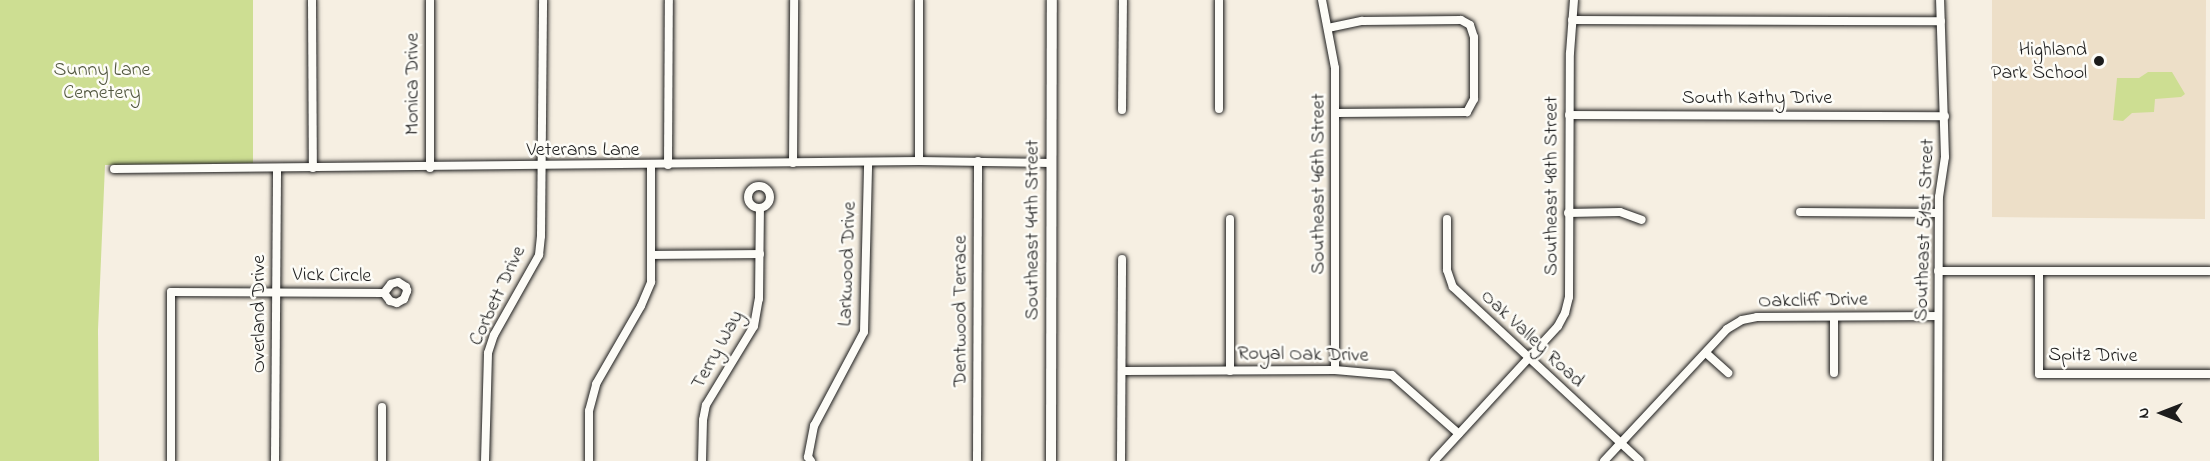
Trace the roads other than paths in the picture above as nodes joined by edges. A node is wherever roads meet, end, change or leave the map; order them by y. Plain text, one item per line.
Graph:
1 (312, 0) edge
2 (430, 0) edge
3 (543, 0) edge
4 (669, 0) edge
5 (794, 0) edge
6 (919, 0) edge
7 (1052, 0) edge
8 (1123, 0) edge
9 (1219, 0) edge
10 (1322, 0) edge
11 (1574, 0) edge
12 (1940, 0) edge
13 (1572, 20) junction
14 (1941, 21) junction
15 (1328, 28) junction
16 (1219, 109) dead end
17 (1122, 110) dead end
18 (1336, 113) junction
19 (1569, 115) junction
20 (1945, 116) junction
21 (920, 162) junction
22 (978, 162) junction
23 (792, 163) junction
24 (868, 163) junction
25 (1052, 163) junction
26 (668, 165) junction
27 (651, 166) junction
28 (541, 167) junction
29 (276, 168) junction
30 (313, 168) junction
31 (430, 168) junction
32 (114, 169) dead end
33 (760, 209) dead end
34 (1800, 212) dead end
35 (1568, 213) junction
36 (1938, 213) junction
37 (1230, 219) dead end
38 (1447, 219) dead end
39 (1642, 220) dead end
40 (760, 254) junction
41 (651, 255) junction
42 (1122, 259) dead end
43 (1938, 271) junction
44 (2039, 271) junction
45 (2210, 271) edge
46 (275, 292) junction
47 (384, 293) dead end
48 (1938, 316) junction
49 (1834, 317) junction
50 (1706, 352) junction
51 (1529, 358) junction
52 (1124, 370) junction
53 (1335, 370) junction
54 (1230, 371) junction
55 (1728, 374) dead end
56 (1834, 374) dead end
57 (2210, 374) edge
58 (382, 407) dead end
59 (1459, 434) junction
60 (1620, 443) junction
61 (171, 461) edge
62 (275, 461) edge
63 (382, 461) edge
64 (485, 461) edge
65 (589, 461) edge
66 (702, 461) edge
67 (811, 461) edge
68 (977, 461) edge
69 (1051, 461) edge
70 (1121, 461) edge
71 (1434, 461) edge
72 (1604, 461) edge
73 (1641, 461) edge
74 (1938, 461) edge

1 - 30 street
2 - 31 street, Monica Drive
3 - 28 street, Corbett Drive
4 - 26 street
5 - 23 street
6 - 21 street
7 - 25 main road, Southeast 44th Street
8 - 17 street
9 - 16 street
10 - 15 street, Southeast 46th Street
11 - 13 street, Southeast 48th Street
12 - 14 street, Southeast 51st Street
13 - 14 street
13 - 19 street, Southeast 48th Street
14 - 20 street, Southeast 51st Street
15 - 18 street, Southeast 46th Street
15 - 18 street
18 - 53 street, Southeast 46th Street
19 - 20 street, South Kathy Drive
19 - 35 street, Southeast 48th Street
20 - 36 street, Southeast 51st Street
21 - 22 street, Veterans Lane
21 - 24 street, Veterans Lane
22 - 25 street, Veterans Lane
22 - 68 street, Dentwood Terrace
23 - 24 street, Veterans Lane
23 - 26 street, Veterans Lane
24 - 67 street, Larkwood Drive
25 - 69 main road, Southeast 44th Street
26 - 27 street, Veterans Lane
27 - 28 street, Veterans Lane
27 - 41 street
28 - 31 street, Veterans Lane
28 - 64 street, Corbett Drive
29 - 30 street, Veterans Lane
29 - 32 street, Veterans Lane
29 - 46 street, Overland Drive
30 - 31 street, Veterans Lane
33 - 40 street, Terry Way
34 - 36 street
35 - 39 street
35 - 51 street, Southeast 48th Street
36 - 43 street, Southeast 51st Street
37 - 54 street
38 - 51 street, Oak Valley Road
40 - 41 street
40 - 66 street, Terry Way
41 - 65 street
42 - 52 street
43 - 44 street
43 - 48 street, Southeast 51st Street
44 - 45 street
44 - 57 street, Spitz Drive
46 - 47 street, Vick Circle
46 - 61 street, Vick Circle
46 - 62 street, Overland Drive
48 - 49 street, Oakcliff Drive
48 - 74 street, Southeast 51st Street
49 - 50 street, Oakcliff Drive
49 - 56 street
50 - 55 street
50 - 60 street, Oakcliff Drive
51 - 59 street, Southeast 48th Street
51 - 60 street, Oak Valley Road
52 - 54 street, Royal Oak Drive
52 - 70 street
53 - 54 street, Royal Oak Drive
53 - 59 street, Royal Oak Drive
58 - 63 street
59 - 71 street, Southeast 48th Street
60 - 72 street, Oakcliff Drive
60 - 73 street, Oak Valley Road

